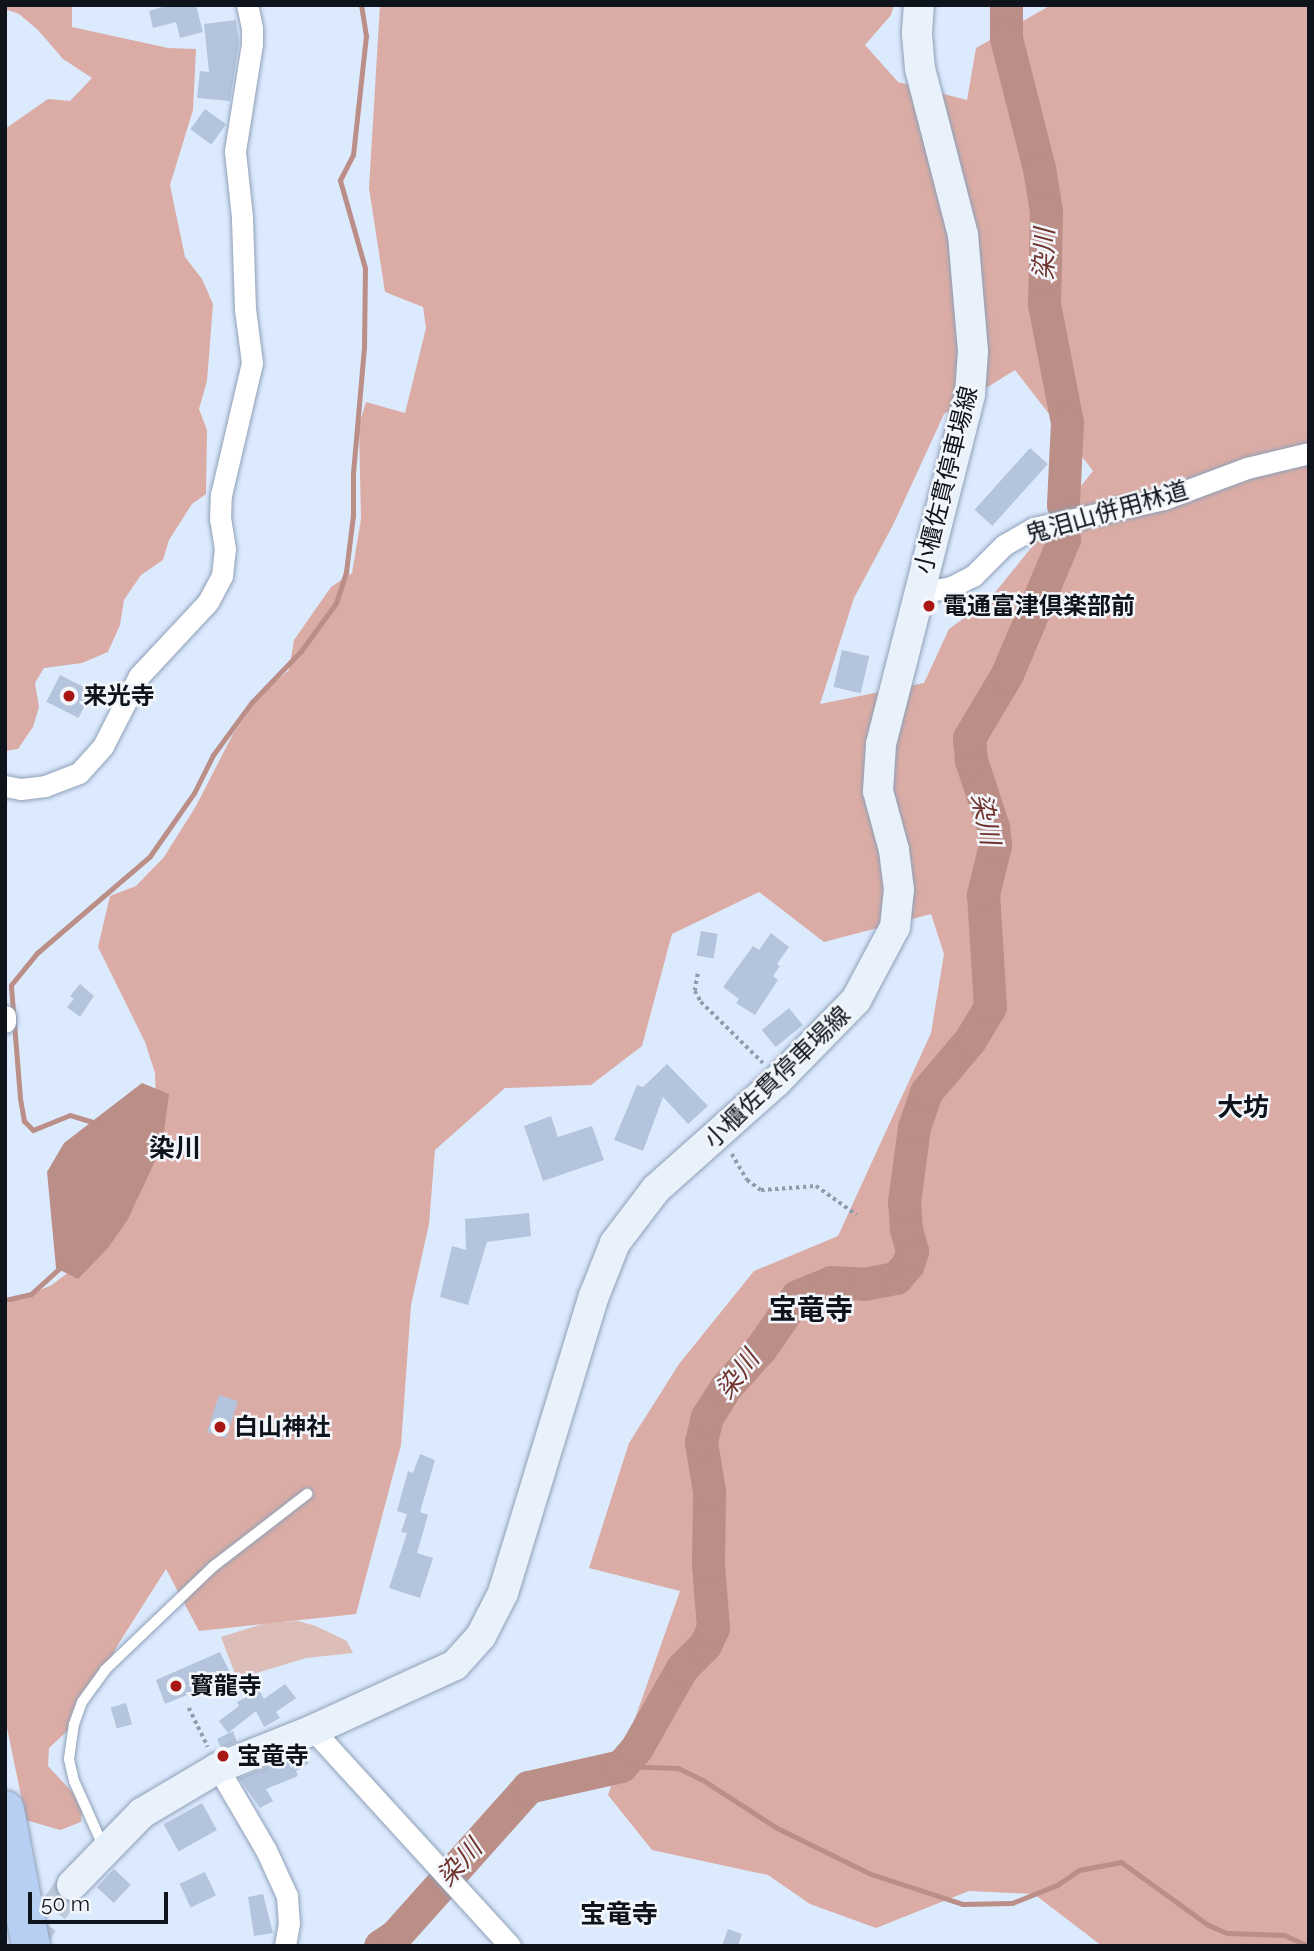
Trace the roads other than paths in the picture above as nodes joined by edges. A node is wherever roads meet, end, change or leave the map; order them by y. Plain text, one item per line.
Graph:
1 (247, 5) edge
2 (919, 5) edge
3 (1309, 453) edge
4 (918, 593) junction
5 (5, 786) edge
6 (5, 1016) edge
7 (5, 1022) edge
8 (307, 1494) dead end
9 (313, 1730) junction
10 (218, 1768) junction
11 (5, 1810) edge
12 (104, 1848) junction
13 (72, 1885) tunnel mouth
14 (31, 1946) edge
15 (285, 1946) edge
16 (510, 1946) edge

1 - 5 street
2 - 4 main road, 小櫃佐貫停車場線
3 - 4 street, 鬼泪山併用林道
4 - 9 main road, 小櫃佐貫停車場線
6 - 7 street
8 - 12 lane
9 - 10 main road, 小櫃佐貫停車場線
9 - 16 street
10 - 12 main road, 小櫃佐貫停車場線
10 - 15 street
11 - 14 highway
12 - 13 main road, 小櫃佐貫停車場線

